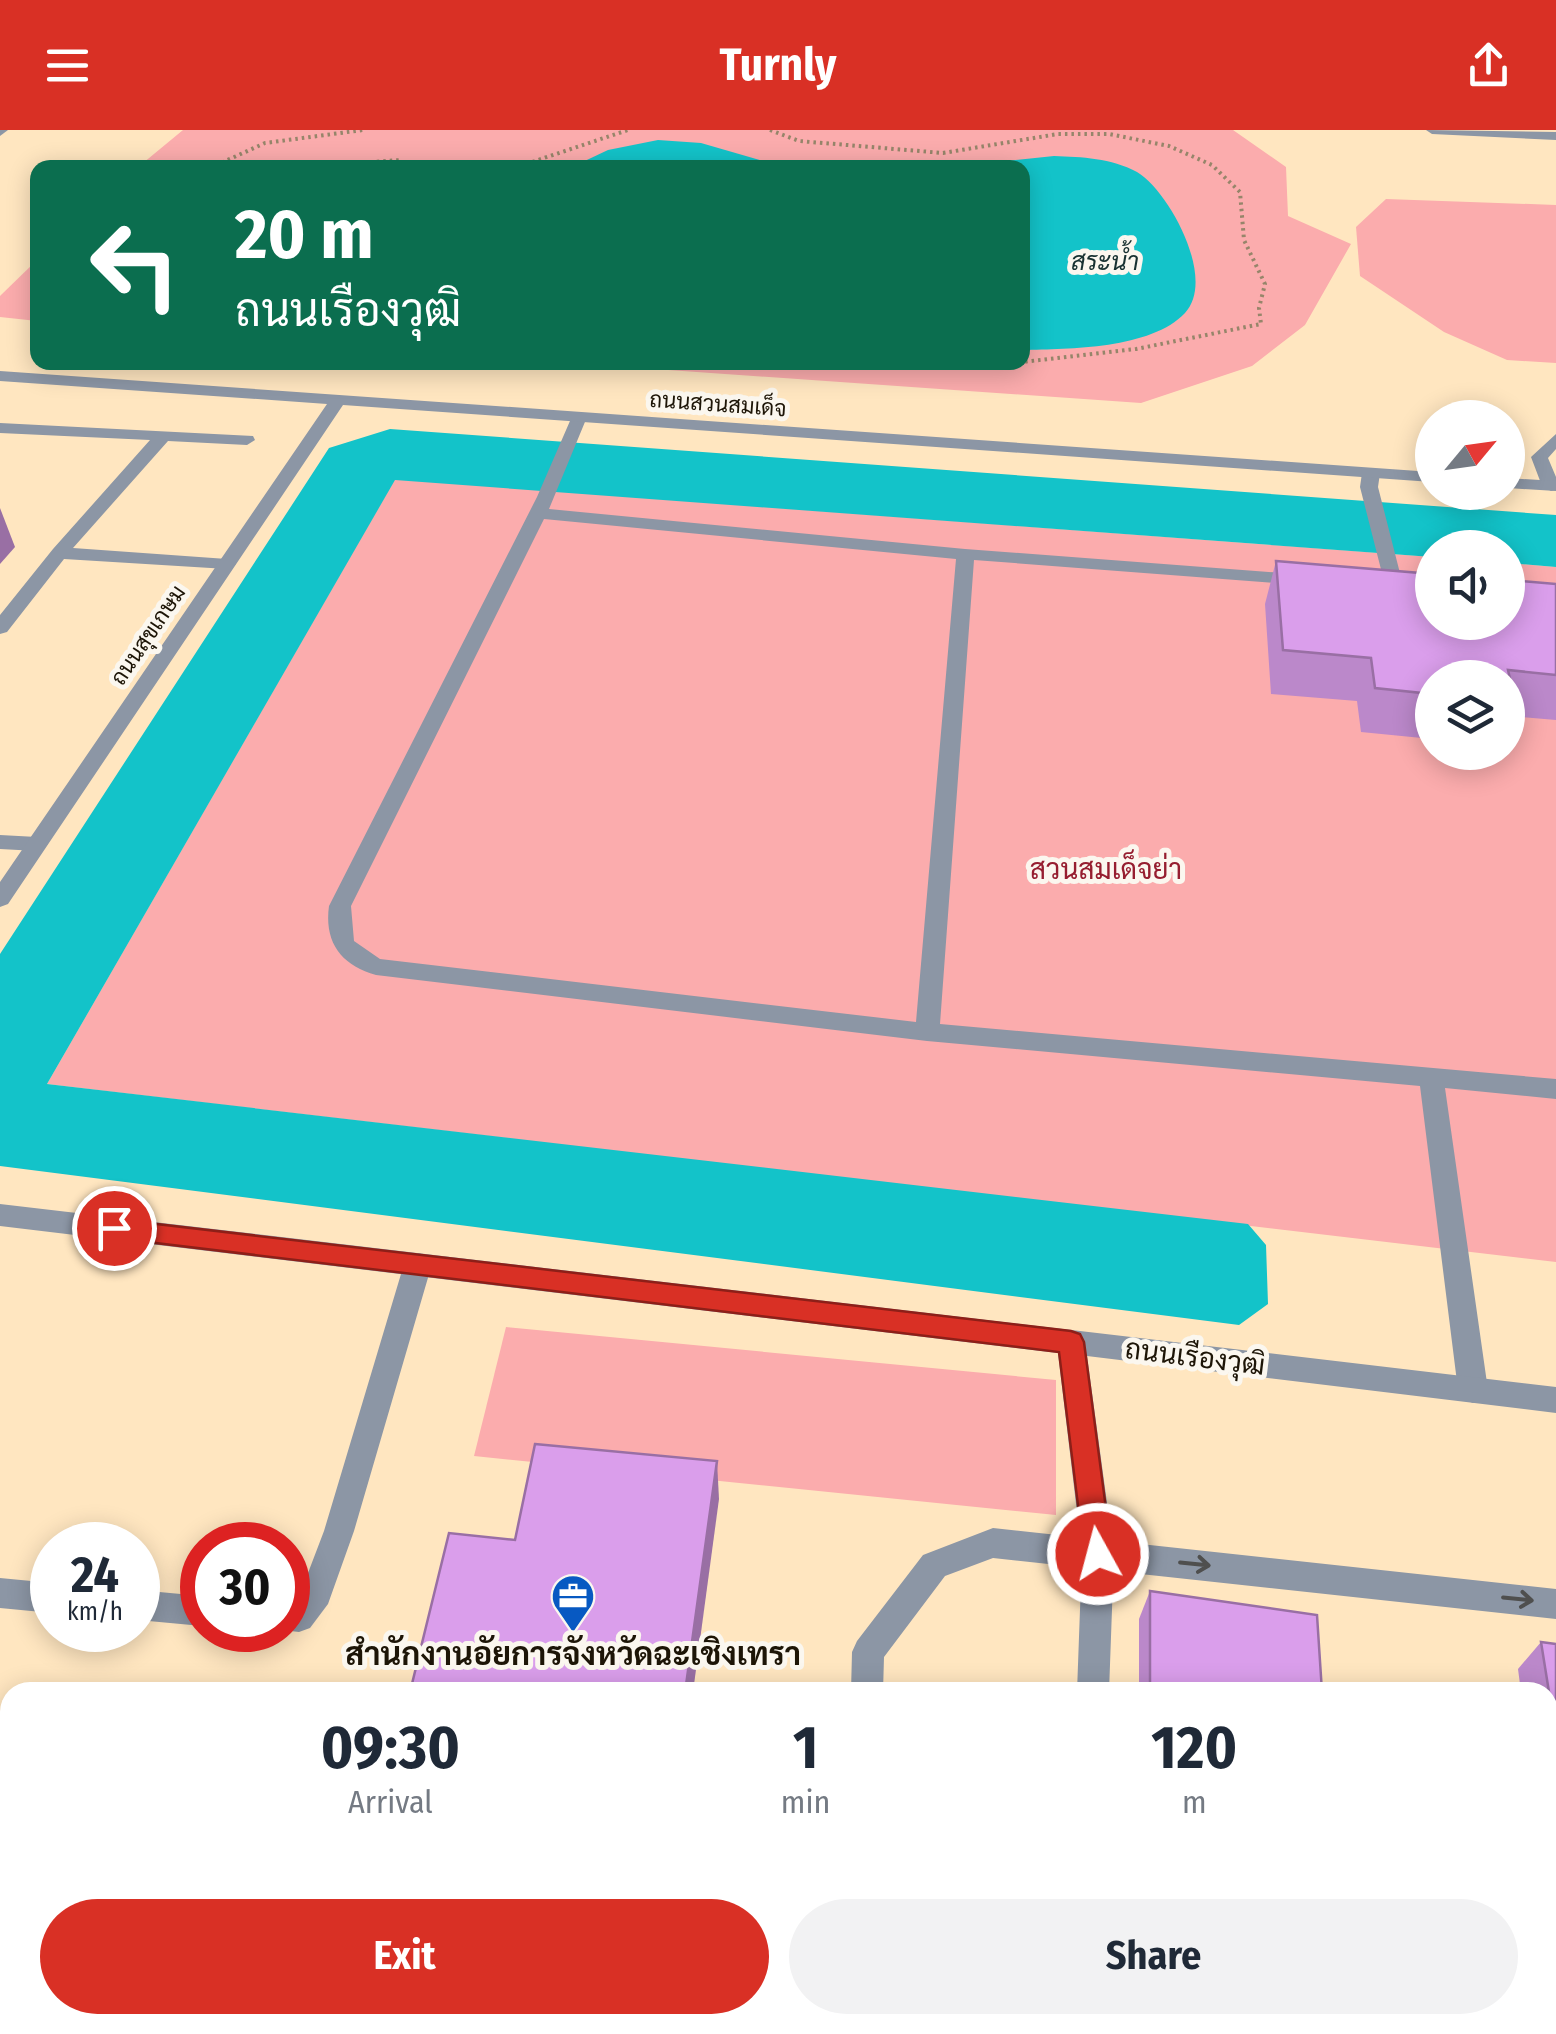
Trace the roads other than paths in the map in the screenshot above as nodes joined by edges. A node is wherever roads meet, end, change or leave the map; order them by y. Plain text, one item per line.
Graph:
1 (1432, 130) edge
2 (1556, 136) edge
3 (0, 376) edge
4 (338, 400) junction
5 (579, 417) junction
6 (0, 428) edge
7 (165, 434) junction
8 (246, 440) dead end
9 (1556, 440) edge
10 (1415, 478) edge
11 (1370, 480) junction
12 (1525, 483) edge
13 (1554, 486) edge
14 (540, 504) junction
15 (58, 553) junction
16 (964, 554) junction
17 (227, 564) junction
18 (1314, 580) edge
19 (1393, 586) edge
20 (0, 628) edge
21 (0, 842) edge
22 (37, 844) junction
23 (0, 899) edge
24 (927, 1032) junction
25 (1431, 1076) junction
26 (1556, 1089) edge
27 (0, 1215) edge
28 (418, 1264) junction
29 (1071, 1342) junction
30 (1473, 1390) junction
31 (1556, 1400) edge
32 (1098, 1554) junction
33 (0, 1593) edge
34 (30, 1596) edge
35 (1556, 1604) edge
36 (310, 1606) edge
37 (867, 1682) edge
38 (1093, 1682) edge

1 - 2 street
3 - 4 street, ถนนสวนสมเด็จ
4 - 5 street, ถนนสวนสมเด็จ
4 - 17 street, ถนนสุขเกษม
5 - 11 street, ถนนสวนสมเด็จ
5 - 14 street
6 - 7 street
7 - 8 street
7 - 15 street
9 - 13 street
10 - 11 street, ถนนสวนสมเด็จ
11 - 19 street
12 - 13 street
14 - 16 street
14 - 24 street
15 - 17 street
15 - 20 street
16 - 18 street
16 - 24 street
17 - 22 street, ถนนสุขเกษม
21 - 22 street
22 - 23 street, ถนนสุขเกษม
24 - 25 street
25 - 26 street
25 - 30 street
27 - 28 street, ถนนเรืองวุฒิ
28 - 29 street, ถนนเรืองวุฒิ
28 - 36 street
29 - 30 street, ถนนเรืองวุฒิ
29 - 32 street
30 - 31 street, ถนนเรืองวุฒิ
32 -> 35 street
32 - 37 street
32 - 38 street
33 - 34 street

